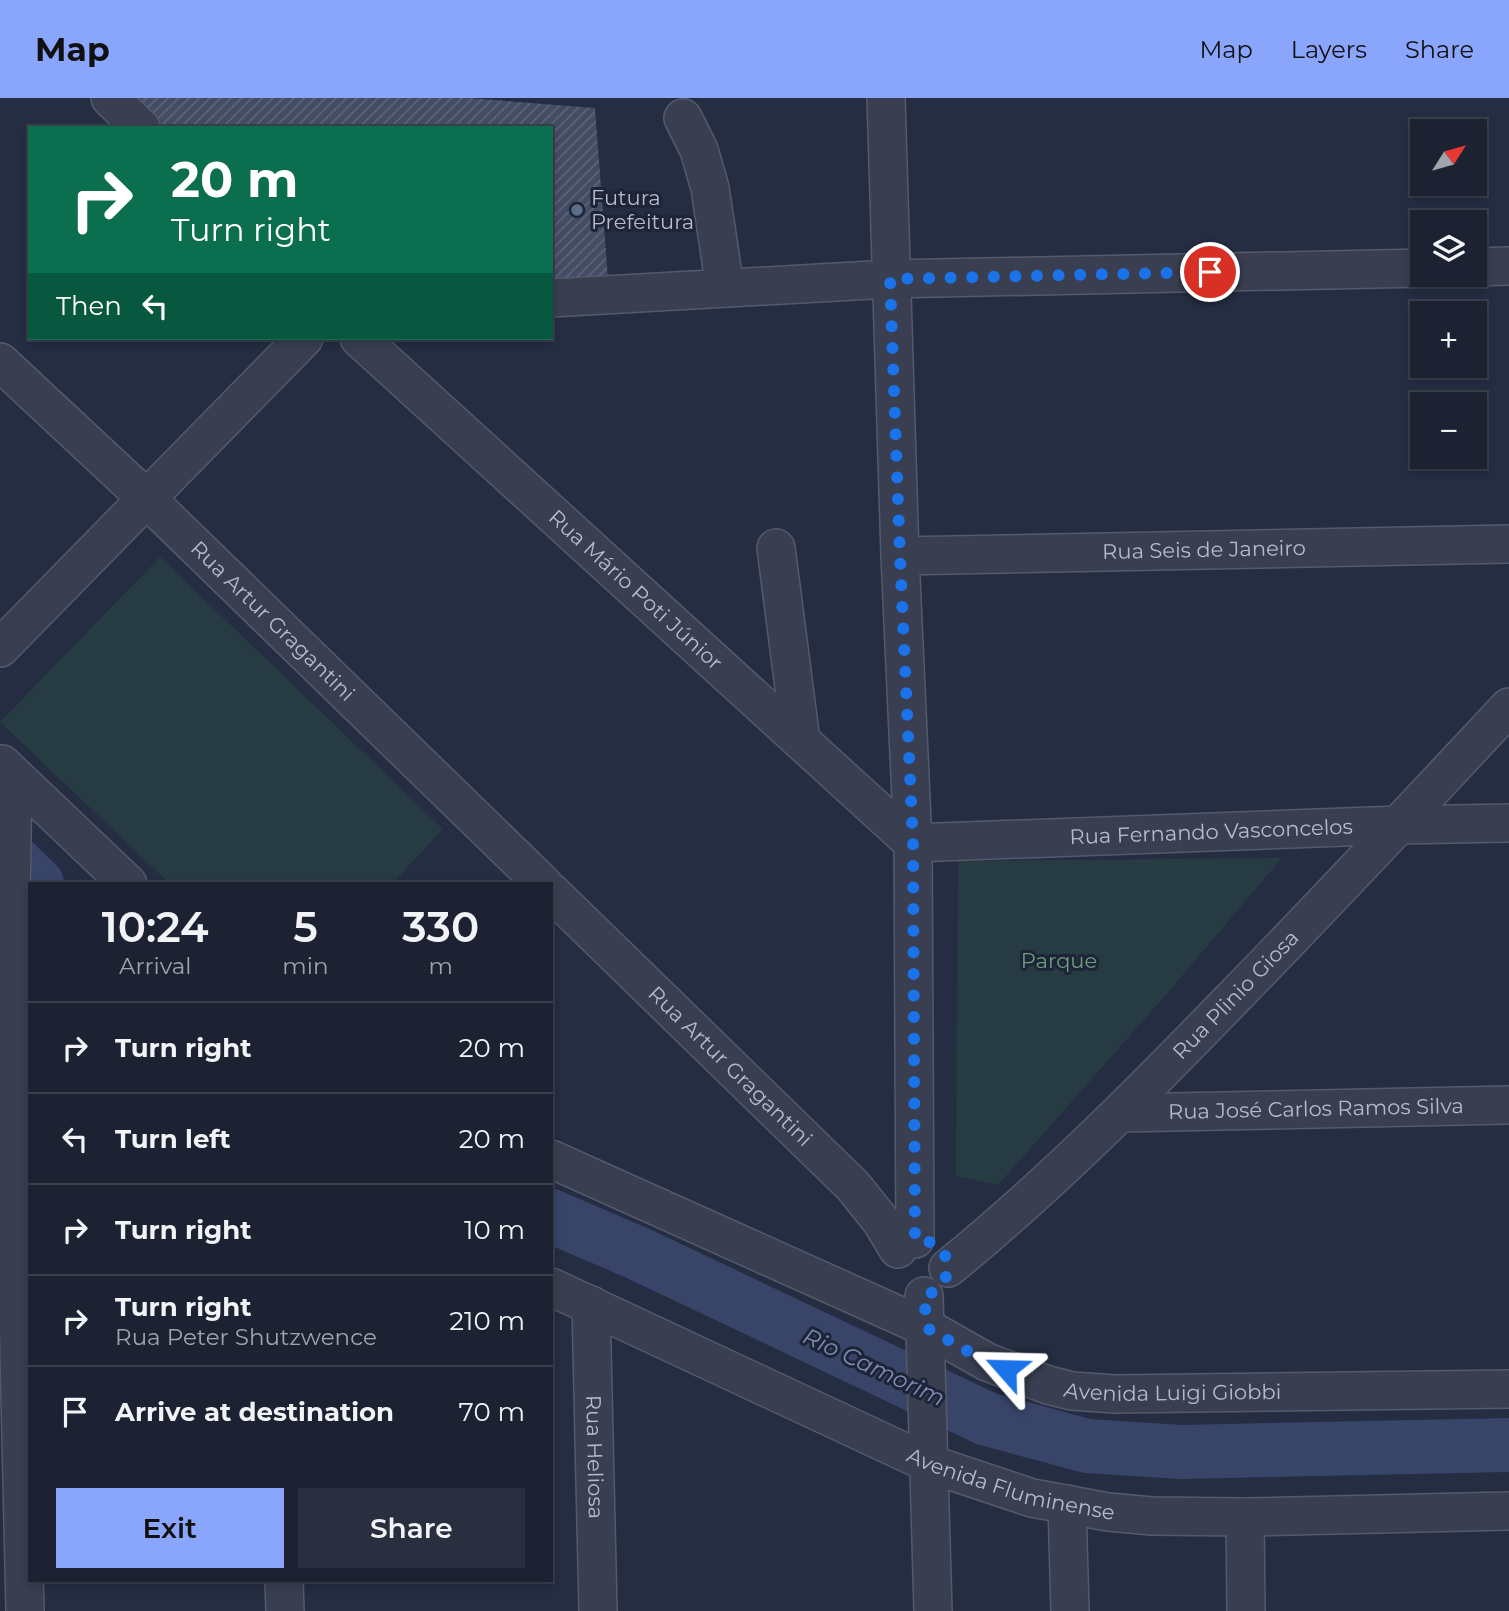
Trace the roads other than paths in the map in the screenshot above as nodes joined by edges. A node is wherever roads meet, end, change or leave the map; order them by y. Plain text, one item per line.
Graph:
1 (110, 98) edge
2 (886, 98) edge
3 (683, 118) dead end
4 (139, 126) edge
5 (1509, 266) edge
6 (1487, 267) edge
7 (1410, 268) edge
8 (890, 279) junction
9 (725, 288) junction
10 (553, 298) edge
11 (302, 340) edge
12 (361, 340) edge
13 (0, 362) edge
14 (148, 499) junction
15 (1509, 544) edge
16 (776, 548) dead end
17 (900, 556) junction
18 (0, 648) edge
19 (1509, 707) edge
20 (801, 741) junction
21 (9, 780) edge
22 (1509, 823) edge
23 (1399, 825) junction
24 (913, 843) junction
25 (126, 882) edge
26 (541, 882) edge
27 (553, 894) edge
28 (13, 951) edge
29 (1509, 1105) edge
30 (1122, 1113) junction
31 (553, 1160) edge
32 (907, 1244) junction
33 (948, 1268) junction
34 (553, 1288) edge
35 (591, 1305) junction
36 (926, 1328) junction
37 (1509, 1389) edge
38 (930, 1451) junction
39 (1067, 1504) junction
40 (1509, 1511) edge
41 (1245, 1517) junction
42 (284, 1582) edge
43 (25, 1611) edge
44 (285, 1611) edge
45 (598, 1611) edge
46 (933, 1611) edge
47 (1070, 1611) edge
48 (1246, 1611) edge

1 - 4 street
2 - 8 street
3 - 9 street
5 - 6 street
7 - 8 street
8 - 9 street
8 - 17 street
9 - 10 street
11 - 14 street
12 - 20 street, Rua Mário Poti Júnior
13 - 14 street, Rua Artur Gragantini
14 - 18 street
14 - 26 street, Rua Artur Gragantini
15 - 17 street, Rua Seis de Janeiro
16 - 20 street
17 - 24 street
19 - 23 street, Rua Plinio Giosa
20 - 24 street, Rua Mário Poti Júnior
21 - 25 street
21 - 28 street
22 - 23 street, Rua Fernando Vasconcelos
23 - 24 street, Rua Fernando Vasconcelos
23 - 30 street, Rua Plinio Giosa
24 - 32 street
27 - 32 street, Rua Artur Gragantini
28 - 43 street
29 - 30 street, Rua José Carlos Ramos Silva
30 - 33 street, Rua Plinio Giosa
31 - 36 street, Avenida Luigi Giobbi
32 - 33 street
32 - 36 street
33 - 36 street, Rua Plinio Giosa
34 - 35 street, Avenida Fluminense
35 - 38 street, Avenida Fluminense
35 - 45 street, Rua Heliosa
36 - 37 street, Avenida Luigi Giobbi
36 - 38 street
38 - 39 street, Avenida Fluminense
38 - 46 street
39 - 41 street, Avenida Fluminense
39 - 47 street
40 - 41 street, Avenida Fluminense
41 - 48 street
42 - 44 street

